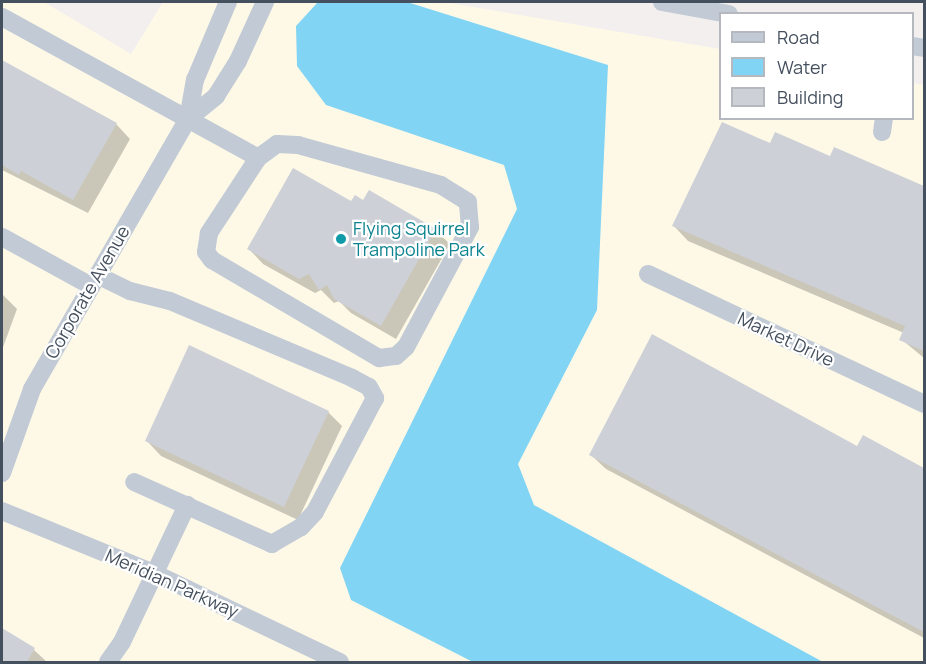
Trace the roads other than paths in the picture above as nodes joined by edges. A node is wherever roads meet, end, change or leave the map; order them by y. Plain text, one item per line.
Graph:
1 (228, 2) edge
2 (265, 2) edge
3 (662, 2) edge
4 (719, 12) edge
5 (2, 17) edge
6 (188, 119) junction
7 (258, 158) junction
8 (2, 237) edge
9 (648, 274) dead end
10 (94, 280) junction
11 (924, 404) edge
12 (2, 473) edge
13 (134, 482) dead end
14 (187, 506) junction
15 (2, 511) edge
16 (156, 574) junction
17 (108, 663) edge
18 (339, 663) edge

1 - 6 street, Corporate Avenue
2 - 6 street, Corporate Avenue
3 - 4 street
5 - 6 street
6 - 7 street
6 - 10 street, Corporate Avenue
7 - 7 street
8 - 10 street
9 - 11 street, Market Drive
10 - 12 street, Corporate Avenue
10 - 14 street
13 - 14 street
14 - 16 street
15 - 16 street, Meridian Parkway
16 - 17 street
16 - 18 street, Meridian Parkway

